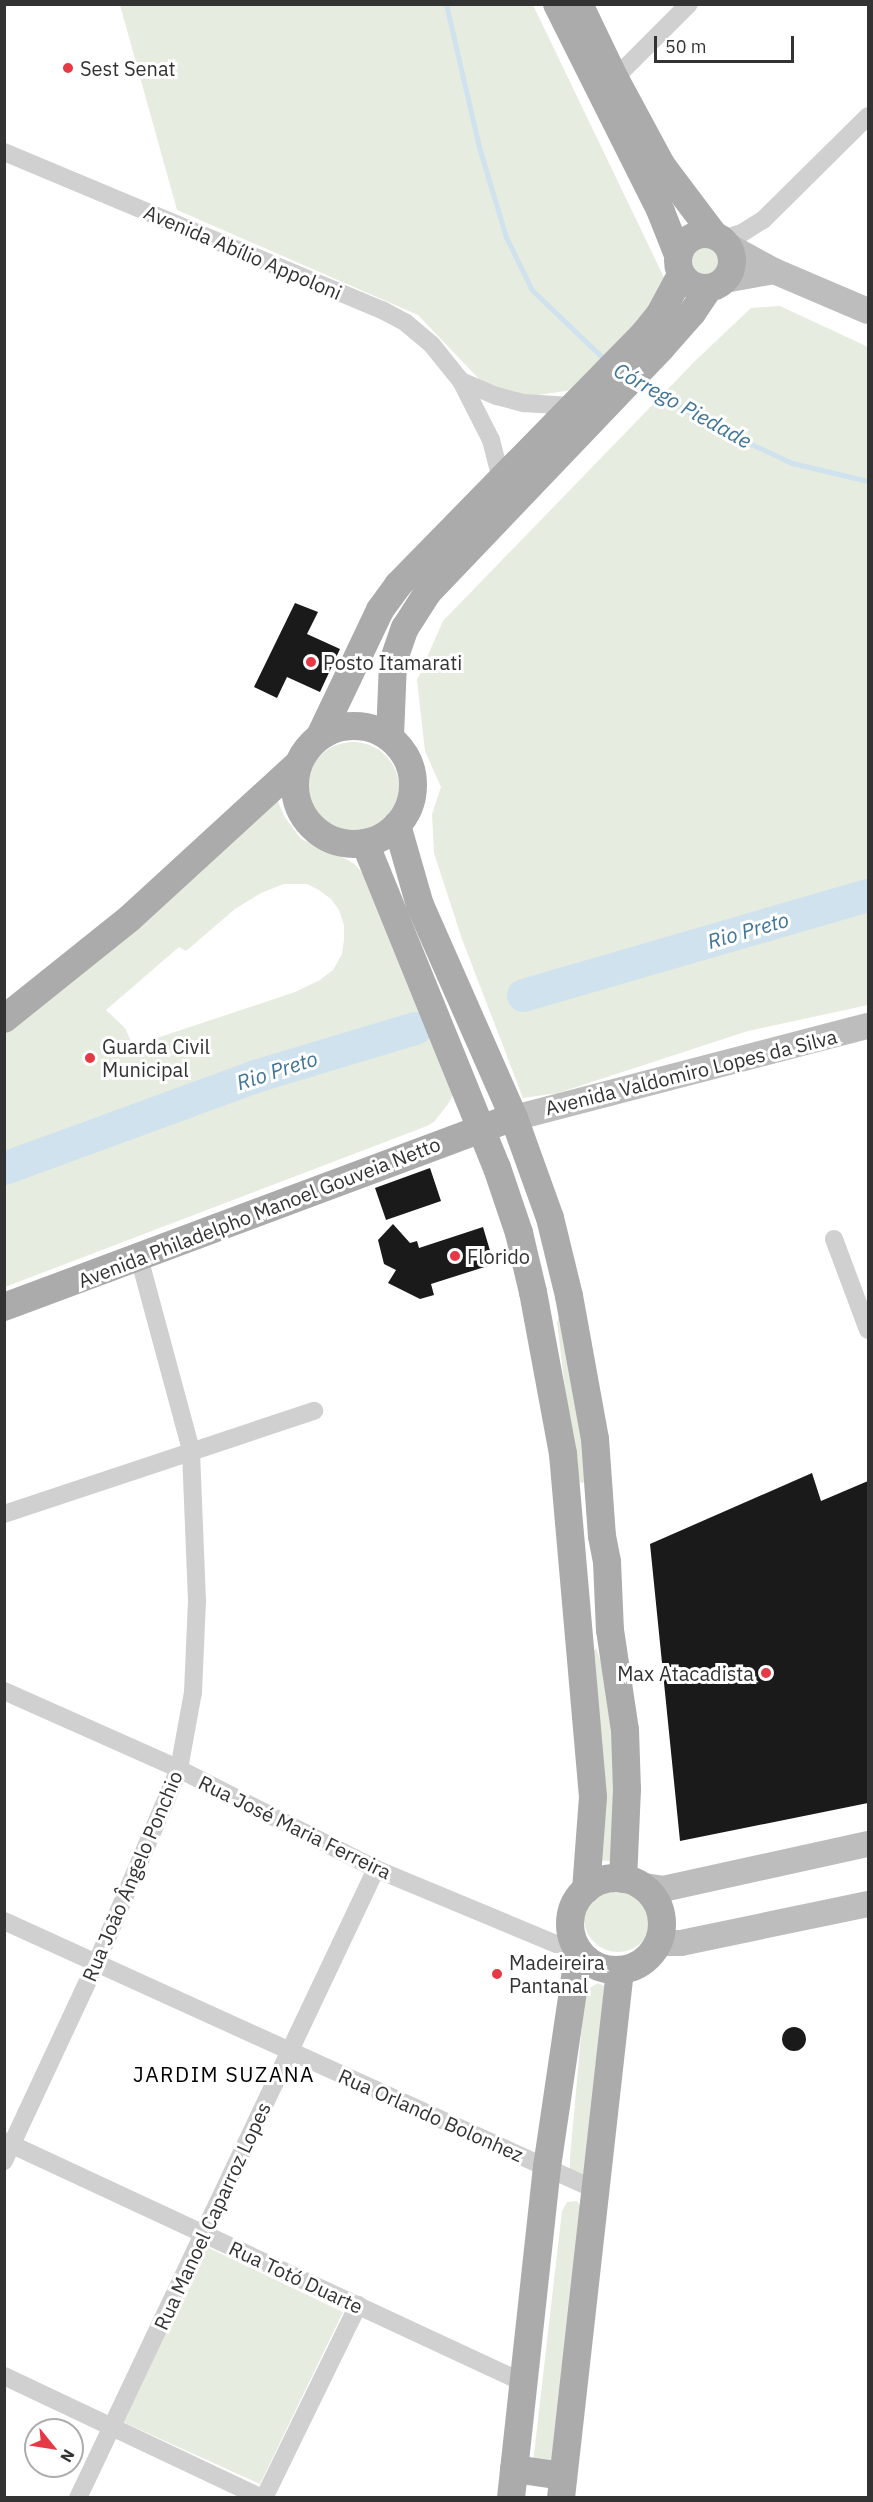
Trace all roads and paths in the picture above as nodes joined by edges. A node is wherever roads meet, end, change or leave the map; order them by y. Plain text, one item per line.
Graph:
1 (557, 4) edge
2 (579, 4) edge
3 (689, 4) edge
4 (607, 86) junction
5 (868, 116) edge
6 (4, 152) edge
7 (721, 240) junction
8 (680, 265) junction
9 (774, 271) junction
10 (717, 284) junction
11 (868, 311) edge
12 (652, 341) junction
13 (461, 381) junction
14 (589, 399) junction
15 (501, 479) junction
16 (320, 736) junction
17 (390, 737) junction
18 (298, 764) junction
19 (397, 825) junction
20 (365, 843) junction
21 (4, 1018) edge
22 (868, 1026) edge
23 (514, 1118) junction
24 (482, 1128) junction
25 (834, 1239) dead end
26 (139, 1257) junction
27 (569, 1296) junction
28 (535, 1306) junction
29 (4, 1307) edge
30 (868, 1330) edge
31 (314, 1411) dead end
32 (191, 1450) junction
33 (564, 1478) junction
34 (4, 1514) edge
35 (602, 1536) junction
36 (574, 1587) junction
37 (610, 1630) junction
38 (4, 1691) edge
39 (179, 1769) junction
40 (868, 1844) edge
41 (376, 1869) junction
42 (631, 1882) junction
43 (586, 1890) junction
44 (868, 1904) edge
45 (4, 1921) edge
46 (658, 1943) junction
47 (571, 1944) junction
48 (96, 1964) junction
49 (620, 1970) junction
50 (290, 2051) junction
51 (7, 2149) edge
52 (547, 2167) junction
53 (596, 2190) junction
54 (203, 2234) junction
55 (358, 2305) junction
56 (4, 2376) edge
57 (522, 2382) junction
58 (112, 2427) junction
59 (514, 2469) junction
60 (562, 2487) edge
61 (78, 2498) edge
62 (263, 2498) edge
63 (501, 2498) edge
64 (511, 2498) edge

1 - 4 main road
2 - 4 main road
3 - 4 street
4 - 7 main road
4 - 8 main road
5 - 7 street
6 - 13 street, Avenida Abílio Appoloni
7 - 8 main road
7 - 9 main road
7 - 10 main road
8 - 10 main road
8 - 12 main road
9 - 10 main road
9 - 11 main road
10 - 12 main road
12 - 14 main road
13 - 14 street, Avenida Abílio Appoloni
13 - 15 street, Avenida Abílio Appoloni
14 - 15 main road
14 - 17 main road
15 - 16 main road
16 - 17 main road
16 - 18 main road
17 - 19 main road
18 - 20 main road
18 - 21 main road
19 - 20 main road
19 - 23 main road
20 - 24 main road
22 - 23 main road, Avenida Valdomiro Lopes da Silva
23 - 24 main road, Avenida Philadelpho Manoel Gouveia Netto
23 - 27 main road
24 - 26 main road, Avenida Philadelpho Manoel Gouveia Netto
24 - 28 main road
25 - 30 street
26 - 29 main road, Avenida Philadelpho Manoel Gouveia Netto
26 - 32 street, Rua João Ângelo Ponchio
27 - 28 main road
27 - 35 main road
28 - 33 main road
31 - 32 street
32 - 34 street
32 - 39 street, Rua João Ângelo Ponchio
33 - 35 main road
33 - 36 main road
35 - 37 main road
36 - 37 main road
36 - 43 main road
37 - 42 main road
38 - 39 street, Rua José Maria Ferreira
39 - 41 street, Rua José Maria Ferreira
39 - 48 street, Rua João Ângelo Ponchio
40 - 42 main road
41 - 47 street, Rua José Maria Ferreira
41 - 50 street, Rua Manoel Caparroz Lopes
42 - 43 main road
42 - 46 main road
43 - 47 main road
44 - 46 main road
45 - 48 street, Rua Orlando Bolonhez
46 - 49 main road
47 - 49 main road
47 - 52 main road
48 - 50 street, Rua Orlando Bolonhez
48 - 51 street, Rua João Ângelo Ponchio
49 - 53 main road
50 - 52 street, Rua Orlando Bolonhez
50 - 54 street, Rua Manoel Caparroz Lopes
51 - 54 street, Rua Totó Duarte
52 - 53 street, Rua Orlando Bolonhez
52 - 57 main road
53 - 60 main road
54 - 55 street, Rua Totó Duarte
54 - 58 street, Rua Manoel Caparroz Lopes
55 - 57 street, Rua Totó Duarte
55 - 62 street
56 - 58 street
57 - 59 main road
58 - 61 street, Rua Manoel Caparroz Lopes
58 - 62 street
59 - 60 main road
59 - 63 street
59 - 64 main road

